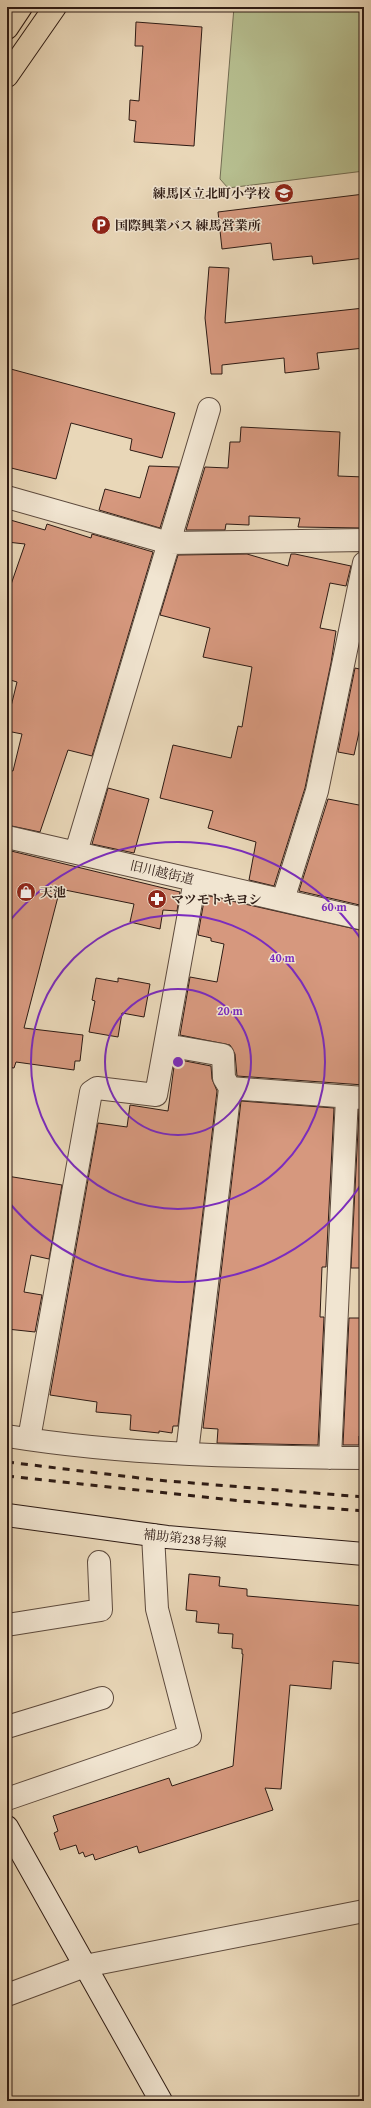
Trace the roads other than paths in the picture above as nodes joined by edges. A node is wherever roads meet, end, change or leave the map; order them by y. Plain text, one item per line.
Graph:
1 (21, 7) edge
2 (55, 7) edge
3 (7, 28) edge
4 (7, 76) edge
5 (209, 409) dead end
6 (7, 497) edge
7 (364, 540) edge
8 (169, 543) junction
9 (364, 563) edge
10 (7, 837) edge
11 (76, 852) junction
12 (195, 880) junction
13 (283, 900) junction
14 (364, 919) edge
15 (166, 1045) junction
16 (230, 1088) junction
17 (355, 1098) edge
18 (7, 1436) edge
19 (29, 1439) junction
20 (187, 1453) junction
21 (330, 1458) junction
22 (364, 1458) edge
23 (7, 1515) edge
24 (153, 1535) junction
25 (364, 1554) edge
26 (98, 1562) dead end
27 (7, 1625) edge
28 (102, 1698) dead end
29 (7, 1727) edge
30 (7, 1799) edge
31 (7, 1827) edge
32 (364, 1911) edge
33 (85, 1966) junction
34 (7, 1995) edge
35 (161, 2101) edge

1 - 3 main road
2 - 4 main road
5 - 8 street
6 - 8 street
7 - 8 street
8 - 11 street
9 - 13 street
10 - 11 street, 旧川越街道
11 - 12 street, 旧川越街道
12 - 13 street, 旧川越街道
12 - 15 street
13 - 14 street, 旧川越街道
15 - 16 street
15 - 19 street
16 - 17 street
16 - 20 street
17 - 21 street
18 - 19 street
19 - 20 street
20 - 21 street
21 - 22 street
23 - 24 street, 補助第238号線
24 - 25 street, 補助第238号線
24 - 30 street
26 - 27 street
28 - 29 street
31 - 33 street
32 - 33 street
33 - 34 street
33 - 35 street

